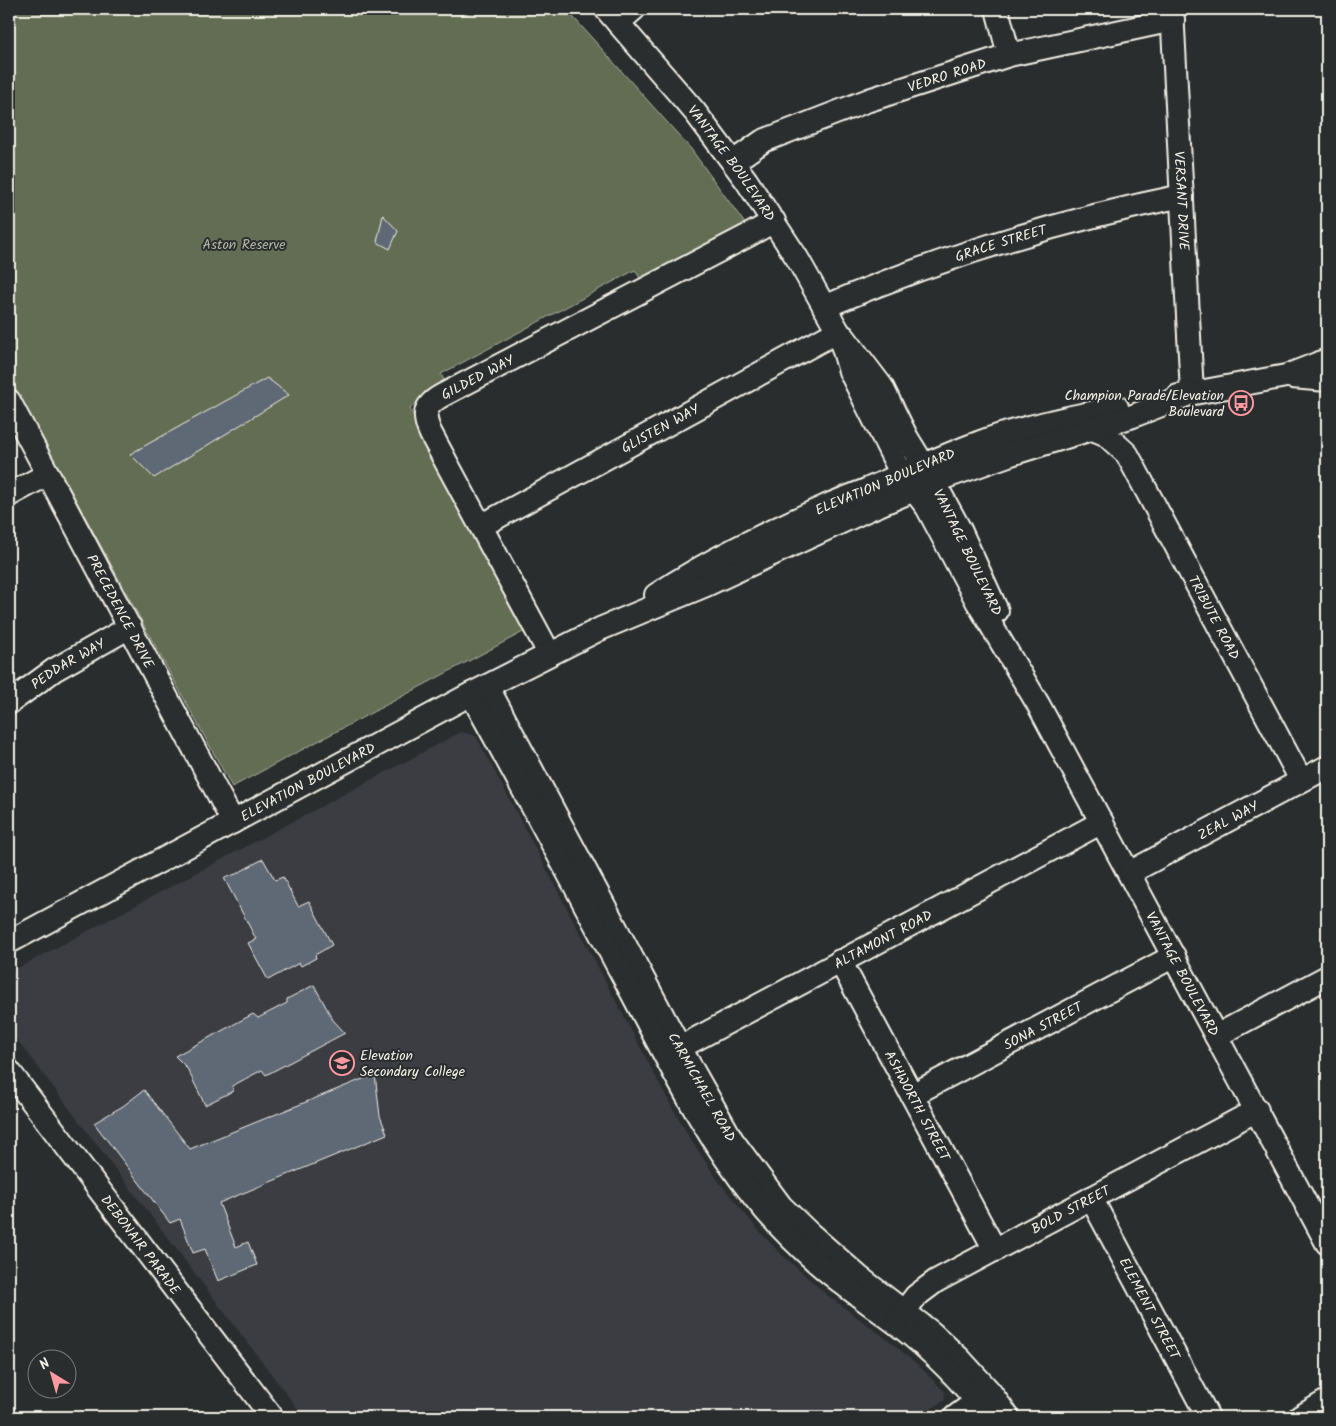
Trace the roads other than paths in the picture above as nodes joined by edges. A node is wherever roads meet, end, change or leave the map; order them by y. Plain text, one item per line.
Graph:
1 (997, 9) edge
2 (620, 13) edge
3 (1172, 15) edge
4 (1009, 55) junction
5 (733, 162) junction
6 (1182, 196) junction
7 (774, 221) junction
8 (824, 307) junction
9 (838, 331) junction
10 (1327, 360) edge
11 (1286, 376) junction
12 (1327, 380) edge
13 (1192, 393) junction
14 (9, 400) edge
15 (1133, 416) junction
16 (1093, 429) junction
17 (1127, 454) junction
18 (929, 473) junction
19 (48, 474) junction
20 (908, 483) junction
21 (9, 495) edge
22 (481, 526) junction
23 (130, 627) junction
24 (549, 653) junction
25 (479, 690) junction
26 (9, 703) edge
27 (1038, 704) junction
28 (1327, 767) edge
29 (1301, 780) junction
30 (233, 822) junction
31 (1102, 822) junction
32 (1129, 873) junction
33 (11, 940) edge
34 (1174, 956) junction
35 (840, 961) junction
36 (1327, 976) edge
37 (1216, 1036) junction
38 (672, 1052) junction
39 (9, 1071) edge
40 (912, 1095) junction
41 (1257, 1110) junction
42 (1092, 1198) junction
43 (1327, 1243) edge
44 (995, 1250) junction
45 (900, 1317) junction
46 (1327, 1401) edge
47 (985, 1404) edge
48 (265, 1415) edge
49 (955, 1417) edge
50 (1008, 1417) edge
51 (1208, 1417) edge
52 (1300, 1417) edge

1 - 4 street
2 - 5 street, VANTAGE BOULEVARD
3 - 4 street, VEDRO ROAD
3 - 6 street, VERSANT DRIVE
4 - 5 street, VEDRO ROAD
5 - 7 street, VANTAGE BOULEVARD
6 - 8 street, GRACE STREET
6 - 13 street, VERSANT DRIVE
7 - 8 street, VANTAGE BOULEVARD
7 - 22 street, GILDED WAY
8 - 9 street, VANTAGE BOULEVARD
9 - 18 street, VANTAGE BOULEVARD
9 - 20 street, VANTAGE BOULEVARD
9 - 22 street, GLISTEN WAY
10 - 11 street, ELEVATION BOULEVARD
11 - 12 street, ELEVATION BOULEVARD
11 - 13 street, ELEVATION BOULEVARD
13 - 15 street, ELEVATION BOULEVARD
13 - 18 street, ELEVATION BOULEVARD
14 - 19 street, PRECEDENCE DRIVE
15 - 16 street, ELEVATION BOULEVARD
15 - 17 street
16 - 17 street
16 - 18 street, ELEVATION BOULEVARD
17 - 29 street, TRIBUTE ROAD
18 - 20 street, ELEVATION BOULEVARD
18 - 27 street, VANTAGE BOULEVARD
19 - 21 street
19 - 23 street, PRECEDENCE DRIVE
20 - 24 street, ELEVATION BOULEVARD
20 - 27 street, VANTAGE BOULEVARD
22 - 24 street, GILDED WAY
23 - 26 street, PEDDAR WAY
23 - 30 street, PRECEDENCE DRIVE
24 - 25 street, ELEVATION BOULEVARD
25 - 30 street, ELEVATION BOULEVARD
25 - 38 street, CARMICHAEL ROAD
27 - 31 street, VANTAGE BOULEVARD
28 - 29 street, ZEAL WAY
29 - 32 street, ZEAL WAY
30 - 33 street, ELEVATION BOULEVARD
31 - 32 street, VANTAGE BOULEVARD
31 - 35 street, ALTAMONT ROAD
32 - 34 street, VANTAGE BOULEVARD
34 - 37 street, VANTAGE BOULEVARD
34 - 40 street, SONA STREET
35 - 38 street, ALTAMONT ROAD
35 - 40 street, ASHWORTH STREET
36 - 37 street
37 - 41 street, VANTAGE BOULEVARD
38 - 45 street, CARMICHAEL ROAD
39 - 48 street, DEBONAIR PARADE
40 - 44 street, ASHWORTH STREET
41 - 42 street, BOLD STREET
41 - 43 street, VANTAGE BOULEVARD
42 - 44 street, BOLD STREET
42 - 51 street, ELEMENT STREET
44 - 45 street, BOLD STREET
45 - 47 street, CARMICHAEL ROAD
46 - 52 street
47 - 49 street
47 - 50 street, CARMICHAEL ROAD

